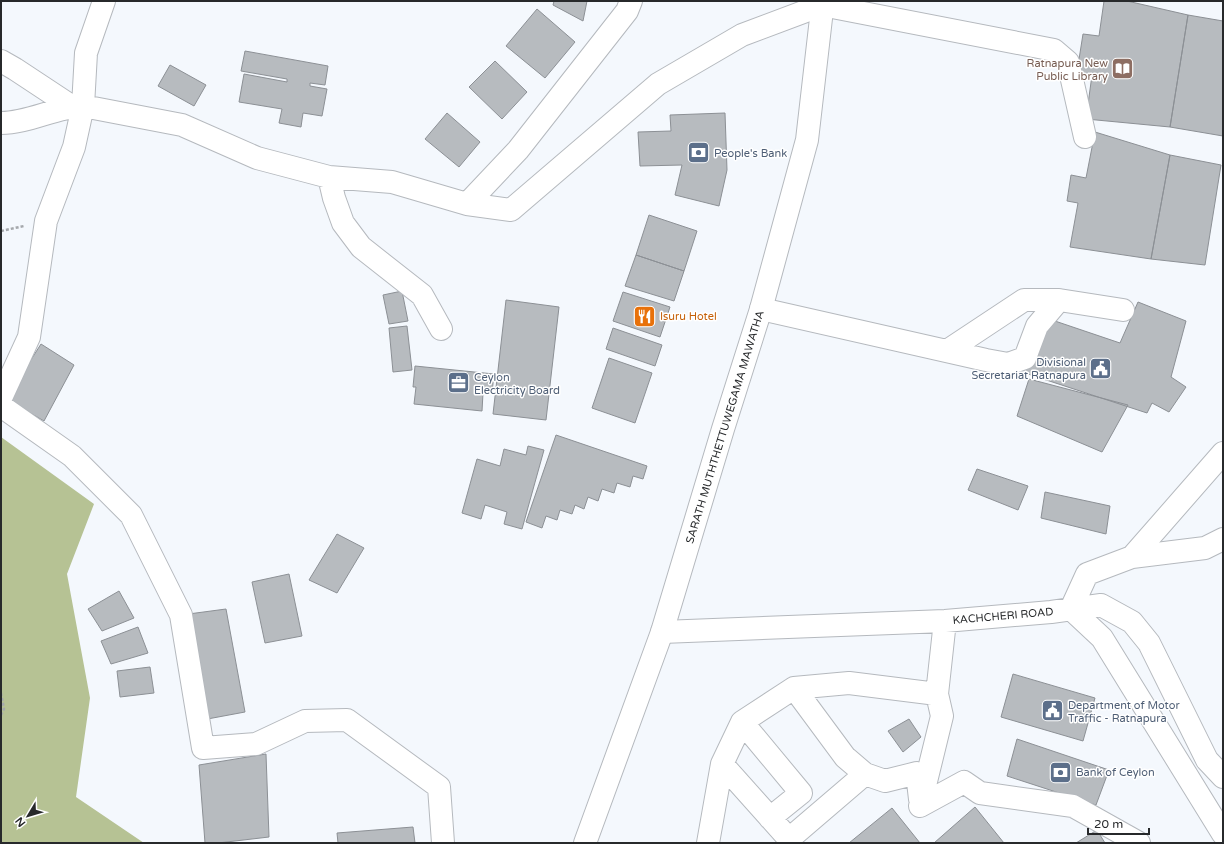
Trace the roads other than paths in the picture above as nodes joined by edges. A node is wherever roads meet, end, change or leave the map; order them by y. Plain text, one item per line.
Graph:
1 (104, 1) edge
2 (631, 1) edge
3 (822, 3) edge
4 (1, 61) edge
5 (77, 106) junction
6 (1, 123) edge
7 (1086, 136) dead end
8 (329, 177) junction
9 (467, 204) junction
10 (1059, 300) junction
11 (761, 309) junction
12 (1122, 310) dead end
13 (441, 329) dead end
14 (947, 351) junction
15 (1, 398) edge
16 (1, 406) edge
17 (1223, 453) edge
18 (1223, 539) edge
19 (1132, 557) junction
20 (1071, 609) junction
21 (945, 621) junction
22 (662, 632) junction
23 (794, 688) junction
24 (937, 694) junction
25 (742, 722) junction
26 (722, 764) junction
27 (865, 774) junction
28 (1223, 777) edge
29 (920, 806) junction
30 (770, 818) junction
31 (1223, 834) edge
32 (443, 843) edge
33 (585, 843) edge
34 (708, 843) edge
35 (1139, 843) edge

1 - 5 street
2 - 9 street
3 - 7 street
3 - 9 street
3 - 11 street, SARATH MUTHTHETTUWEGAMA MAWATHA
4 - 5 street
5 - 6 street
5 - 8 street
5 - 15 street
8 - 9 street
8 - 13 street
10 - 12 street
10 - 14 street
10 - 14 street
11 - 14 street
11 - 22 street, SARATH MUTHTHETTUWEGAMA MAWATHA
16 - 32 street
17 - 19 street
18 - 19 street
19 - 20 street
20 - 21 street, KACHCHERI ROAD
20 - 28 street, KACHCHERI ROAD
20 - 31 street
21 - 22 street, KACHCHERI ROAD
21 - 24 street
22 - 33 street, SARATH MUTHTHETTUWEGAMA MAWATHA
23 - 24 street
23 - 25 street
23 - 27 street
24 - 29 street
25 - 26 street
25 - 30 street
26 - 30 street
26 - 34 street
27 - 29 street
27 - 30 street
29 - 35 street

